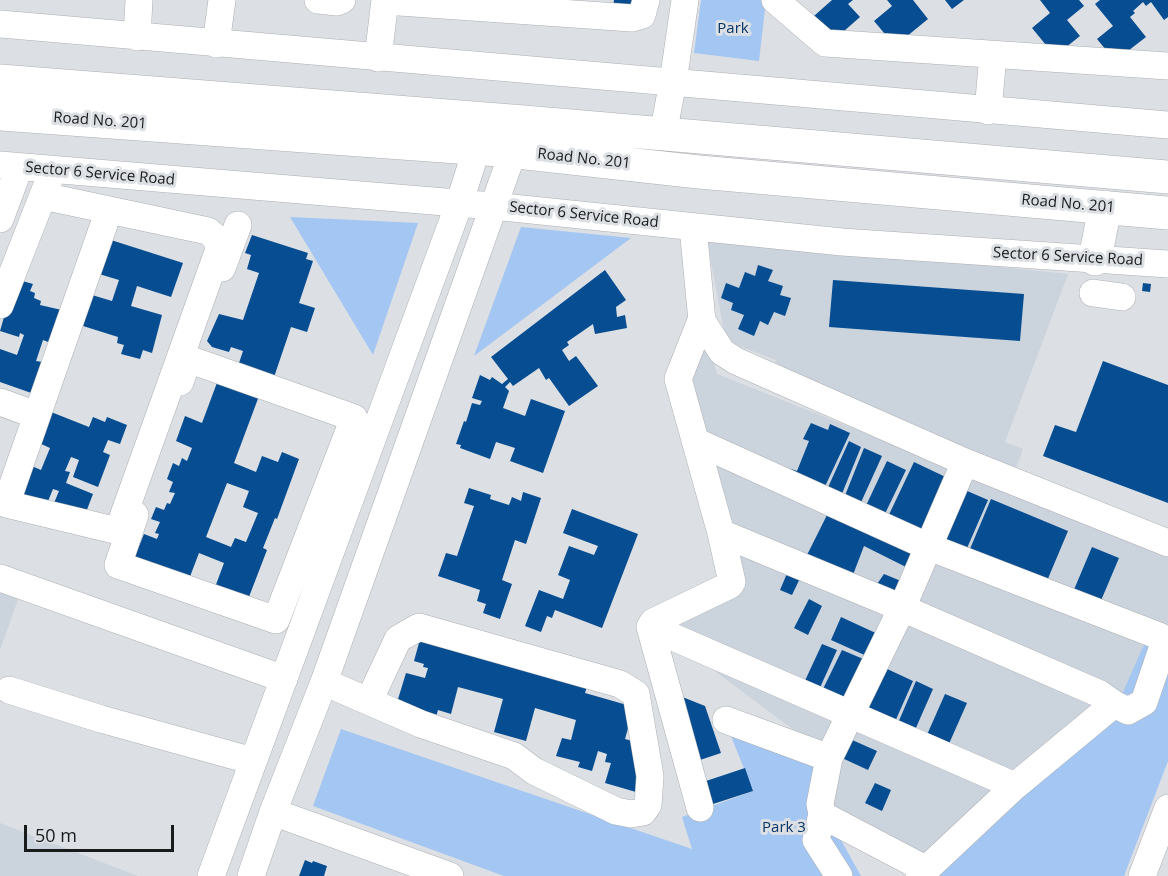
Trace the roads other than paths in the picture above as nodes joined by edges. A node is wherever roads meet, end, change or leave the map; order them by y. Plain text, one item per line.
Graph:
1 (139, 0) edge
2 (222, 0) edge
3 (318, 0) edge
4 (342, 0) edge
5 (646, 0) edge
6 (685, 0) edge
7 (776, 0) edge
8 (385, 1) edge
9 (0, 24) edge
10 (137, 37) junction
11 (216, 44) junction
12 (993, 55) junction
13 (378, 58) junction
14 (1168, 66) edge
15 (0, 81) edge
16 (673, 82) junction
17 (988, 111) junction
18 (0, 114) edge
19 (1168, 125) edge
20 (482, 134) junction
21 (663, 134) junction
22 (518, 137) junction
23 (9, 166) edge
24 (52, 170) junction
25 (1168, 177) edge
26 (43, 196) junction
27 (459, 204) junction
28 (2, 206) edge
29 (493, 206) junction
30 (1105, 207) junction
31 (109, 210) junction
32 (1168, 213) edge
33 (238, 225) dead end
34 (693, 227) junction
35 (1095, 258) junction
36 (1168, 264) edge
37 (1093, 293) dead end
38 (1122, 297) dead end
39 (0, 305) edge
40 (702, 318) junction
41 (188, 359) junction
42 (0, 402) edge
43 (36, 415) junction
44 (695, 441) junction
45 (965, 462) junction
46 (721, 533) junction
47 (1168, 543) edge
48 (929, 547) junction
49 (310, 567) junction
50 (0, 578) edge
51 (902, 608) junction
52 (650, 627) junction
53 (284, 679) junction
54 (324, 682) junction
55 (9, 690) dead end
56 (369, 701) junction
57 (1114, 704) junction
58 (849, 714) junction
59 (726, 720) dead end
60 (829, 758) junction
61 (253, 761) junction
62 (1015, 786) junction
63 (700, 808) dead end
64 (1168, 808) edge
65 (273, 812) junction
66 (822, 814) junction
67 (922, 872) edge
68 (211, 876) edge
69 (251, 876) edge
70 (450, 876) edge
71 (839, 876) edge
72 (1142, 876) edge

1 - 10 street
2 - 11 street
3 - 4 street
5 - 8 street
6 - 16 street
7 - 12 street
8 - 13 street
9 - 10 street
10 - 11 street
11 - 13 street
12 - 14 street
12 - 17 street
13 - 16 street
15 - 20 main road, Road No. 201
16 - 17 street
16 - 21 street
17 - 19 street
18 - 20 main road, Road No. 201
20 - 22 main road, Road No. 201
20 - 27 street
21 - 22 main road, Road No. 201
21 - 25 main road, Road No. 201
22 - 29 street
22 - 30 main road, Road No. 201
23 - 24 street, Sector 6 Service Road
23 - 28 street
24 - 26 street
24 - 27 street, Sector 6 Service Road
26 - 31 street
26 - 39 street
27 - 29 street, Sector 6 Service Road
27 - 49 street
29 - 34 street, Sector 6 Service Road
29 - 54 street
30 - 32 main road, Road No. 201
30 - 35 main road
31 - 43 street
31 - 43 street
33 - 41 street
34 - 35 street, Sector 6 Service Road
34 - 40 street
35 - 36 street, Sector 6 Service Road
37 - 38 street
40 - 44 street
40 - 45 street
41 - 49 street
41 - 49 street
42 - 43 street
44 - 46 street
44 - 48 street
45 - 47 street
45 - 48 street
46 - 51 street
46 - 52 street
48 - 51 street
48 - 57 street
49 - 53 street
50 - 53 street
51 - 57 street
51 - 58 street
52 - 58 street
52 - 63 street
53 - 61 street
54 - 56 street
54 - 65 street
55 - 61 street
56 - 56 street
57 - 62 street
58 - 60 street
58 - 62 street
59 - 60 street
60 - 66 street
61 - 68 street
62 - 67 street
64 - 72 street
65 - 69 street
65 - 70 street
66 - 67 street
66 - 71 street

